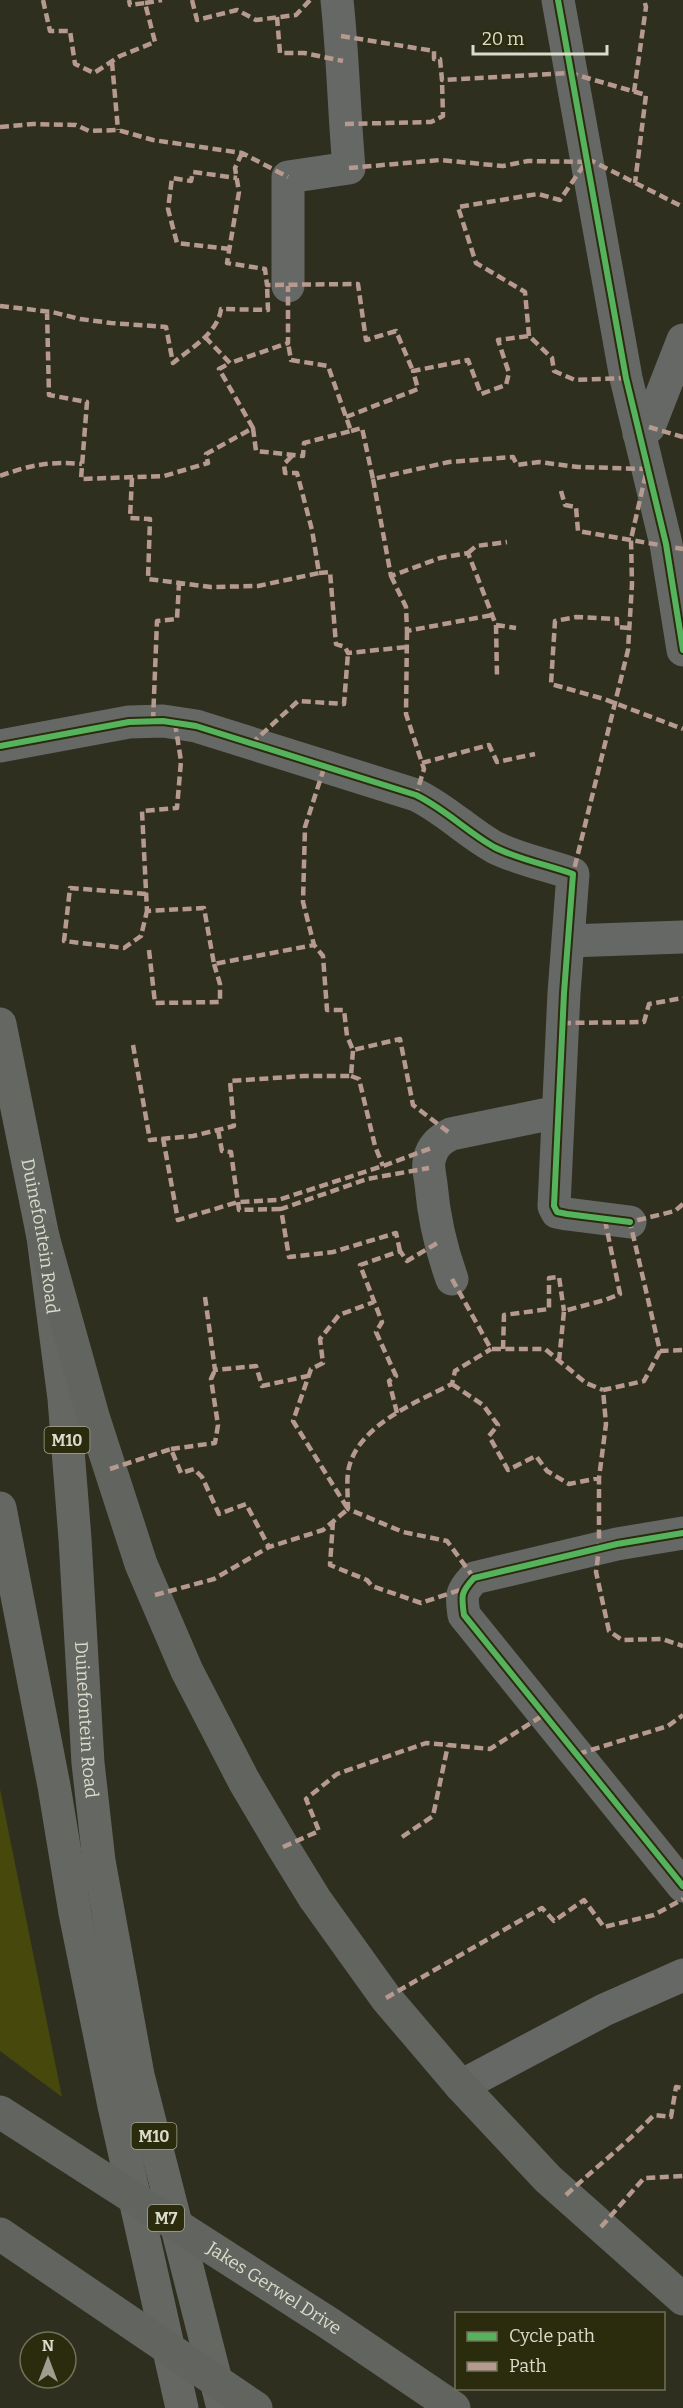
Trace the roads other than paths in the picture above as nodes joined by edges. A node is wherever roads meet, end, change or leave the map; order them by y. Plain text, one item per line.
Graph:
1 (337, 0) edge
2 (558, 0) edge
3 (288, 286) dead end
4 (683, 340) edge
5 (639, 434) junction
6 (683, 650) edge
7 (0, 746) edge
8 (683, 937) edge
9 (568, 941) junction
10 (0, 1024) edge
11 (558, 1112) junction
12 (630, 1222) dead end
13 (43, 1237) junction
14 (452, 1279) dead end
15 (0, 1508) edge
16 (683, 1533) edge
17 (683, 1886) edge
18 (683, 1975) edge
19 (461, 2086) junction
20 (1, 2112) edge
21 (0, 2234) edge
22 (683, 2299) edge
23 (182, 2408) edge
24 (223, 2408) edge
25 (256, 2408) edge
26 (454, 2408) edge

1 - 3 street
2 - 5 street
4 - 5 street
5 - 6 street
7 - 9 street
8 - 9 street
9 - 11 street
10 - 13 main road, Duinefontein Road / M10
11 - 12 street
11 - 14 street
13 - 19 highway
13 - 24 main road, Duinefontein Road / M10
15 - 23 main road, Duinefontein Road / M10
16 - 17 street
18 - 19 street
19 - 22 highway
20 - 26 highway, Jakes Gerwel Drive / M7
21 - 25 highway

